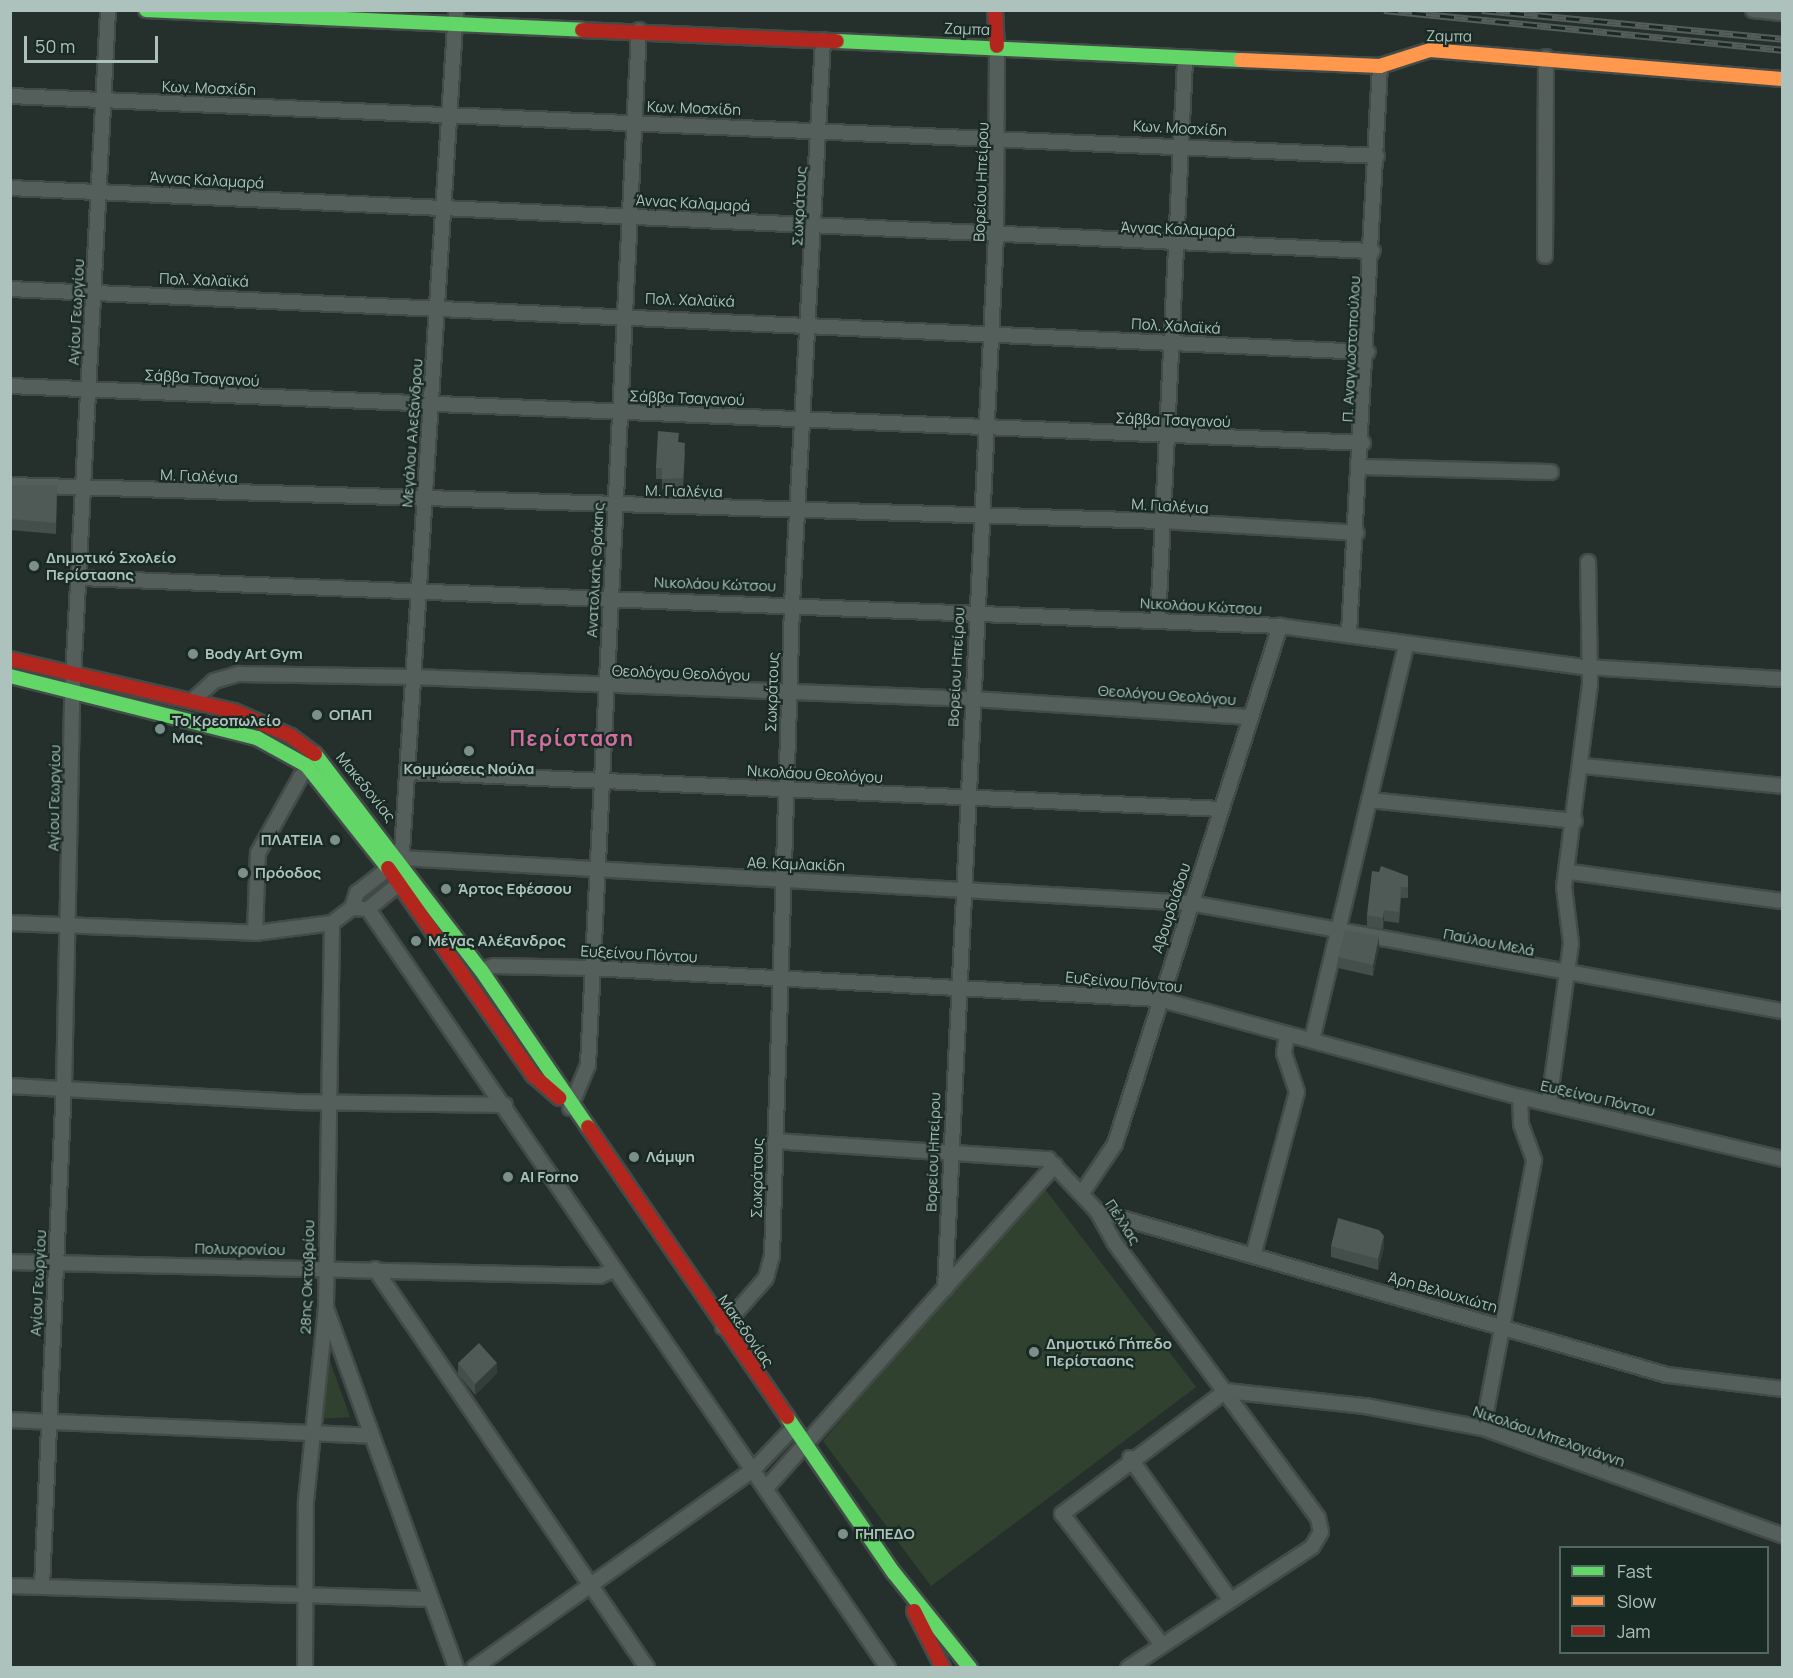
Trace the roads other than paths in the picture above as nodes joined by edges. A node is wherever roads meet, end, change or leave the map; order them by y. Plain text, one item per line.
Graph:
1 (108, 10) edge
2 (146, 10) edge
3 (995, 10) edge
4 (1753, 10) edge
5 (1782, 14) edge
6 (456, 17) edge
7 (639, 30) junction
8 (823, 40) junction
9 (997, 46) junction
10 (1546, 57) junction
11 (1185, 60) junction
12 (1380, 66) junction
13 (1782, 79) edge
14 (10, 96) edge
15 (104, 100) junction
16 (450, 113) junction
17 (633, 123) junction
18 (820, 128) junction
19 (1000, 137) junction
20 (1180, 144) junction
21 (1377, 156) junction
22 (10, 188) edge
23 (100, 192) junction
24 (444, 207) junction
25 (628, 216) junction
26 (815, 226) junction
27 (996, 236) junction
28 (1175, 246) junction
29 (1373, 251) junction
30 (1545, 256) dead end
31 (10, 289) edge
32 (93, 292) junction
33 (437, 306) junction
34 (625, 314) junction
35 (809, 322) junction
36 (991, 332) junction
37 (1170, 342) junction
38 (1368, 352) junction
39 (10, 386) edge
40 (90, 387) junction
41 (431, 408) junction
42 (618, 411) junction
43 (803, 419) junction
44 (986, 428) junction
45 (1168, 437) junction
46 (1363, 443) junction
47 (1361, 466) junction
48 (1551, 472) dead end
49 (10, 485) edge
50 (86, 488) junction
51 (425, 500) junction
52 (615, 506) junction
53 (798, 510) junction
54 (979, 516) junction
55 (1162, 521) junction
56 (1357, 533) junction
57 (1588, 562) dead end
58 (80, 578) junction
59 (419, 589) junction
60 (609, 597) junction
61 (792, 604) junction
62 (975, 612) junction
63 (1158, 621) junction
64 (1280, 626) junction
65 (1349, 633) junction
66 (1406, 644) junction
67 (10, 659) edge
68 (1585, 667) junction
69 (73, 672) junction
70 (10, 676) edge
71 (413, 677) junction
72 (1782, 679) edge
73 (606, 688) junction
74 (72, 690) junction
75 (788, 693) junction
76 (972, 699) junction
77 (194, 700) junction
78 (1249, 717) junction
79 (1583, 766) junction
80 (407, 772) junction
81 (302, 776) dead end
82 (602, 782) junction
83 (1782, 786) edge
84 (787, 788) junction
85 (965, 797) junction
86 (1369, 800) junction
87 (1221, 809) junction
88 (1575, 822) junction
89 (401, 858) junction
90 (389, 868) junction
91 (1570, 872) junction
92 (597, 873) junction
93 (783, 880) junction
94 (400, 883) junction
95 (963, 886) junction
96 (1782, 901) edge
97 (1190, 903) junction
98 (352, 908) junction
99 (368, 909) junction
100 (10, 923) edge
101 (332, 923) junction
102 (69, 925) junction
103 (1337, 930) junction
104 (255, 933) junction
105 (590, 968) junction
106 (481, 970) junction
107 (1566, 973) junction
108 (778, 978) junction
109 (959, 987) junction
110 (1159, 999) junction
111 (1782, 1011) edge
112 (1287, 1034) junction
113 (1312, 1040) junction
114 (10, 1086) edge
115 (64, 1088) junction
116 (1520, 1097) junction
117 (328, 1102) junction
118 (1549, 1102) junction
119 (505, 1105) junction
120 (570, 1108) junction
121 (774, 1141) junction
122 (949, 1150) junction
123 (1782, 1159) edge
124 (1056, 1165) junction
125 (1082, 1193) junction
126 (1097, 1211) junction
127 (1252, 1256) junction
128 (10, 1262) edge
129 (55, 1264) junction
130 (324, 1267) junction
131 (375, 1269) junction
132 (613, 1270) junction
133 (945, 1289) junction
134 (326, 1306) junction
135 (1503, 1326) junction
136 (723, 1327) junction
137 (1782, 1389) edge
138 (1226, 1390) junction
139 (10, 1420) edge
140 (48, 1421) junction
141 (793, 1428) junction
142 (1483, 1428) junction
143 (310, 1432) junction
144 (371, 1436) junction
145 (804, 1444) junction
146 (1130, 1458) junction
147 (754, 1469) junction
148 (767, 1487) junction
149 (1782, 1535) edge
150 (894, 1573) junction
151 (10, 1586) edge
152 (42, 1587) junction
153 (592, 1589) junction
154 (305, 1596) junction
155 (1229, 1598) junction
156 (427, 1599) junction
157 (1160, 1642) junction
158 (938, 1666) edge
159 (305, 1668) edge
160 (456, 1668) edge
161 (474, 1668) edge
162 (646, 1668) edge
163 (888, 1668) edge
164 (970, 1668) edge
165 (1128, 1668) edge

1 - 15 street, Αγίου Γεωργίου
2 - 6 main road, Ζαμπα
3 - 9 main road
4 - 5 street
6 - 7 main road, Ζαμπα
6 - 16 street, Μεγάλου Αλεξάνδρου
7 - 8 main road, Ζαμπα
7 - 17 street, Ανατολικής Θράκης
8 - 9 main road, Ζαμπα
8 - 18 street, Σωκράτους
9 - 11 main road, Ζαμπα
9 - 19 street, Βορείου Ηπείρου
10 - 12 main road, Ζαμπα
10 - 13 main road, Ζαμπα
10 - 30 street
11 - 12 main road, Ζαμπα
11 - 20 street
12 - 21 street, Π. Αναγνωστοπούλου
14 - 15 street, Κων. Μοσχίδη
15 - 16 street, Κων. Μοσχίδη
15 - 23 street, Αγίου Γεωργίου
16 - 17 street, Κων. Μοσχίδη
16 - 24 street, Μεγάλου Αλεξάνδρου
17 - 18 street, Κων. Μοσχίδη
17 - 25 street, Ανατολικής Θράκης
18 - 19 street, Κων. Μοσχίδη
18 - 26 street, Σωκράτους
19 - 20 street, Κων. Μοσχίδη
19 - 27 street, Βορείου Ηπείρου
20 - 21 street, Κων. Μοσχίδη
20 - 28 street
21 - 29 street, Π. Αναγνωστοπούλου
22 - 23 street, Άννας Καλαμαρά
23 - 24 street, Άννας Καλαμαρά
23 - 32 street, Αγίου Γεωργίου
24 - 25 street, Άννας Καλαμαρά
24 - 33 street, Μεγάλου Αλεξάνδρου
25 - 26 street, Άννας Καλαμαρά
25 - 34 street, Ανατολικής Θράκης
26 - 27 street, Άννας Καλαμαρά
26 - 35 street, Σωκράτους
27 - 28 street, Άννας Καλαμαρά
27 - 36 street, Βορείου Ηπείρου
28 - 29 street, Άννας Καλαμαρά
28 - 37 street
29 - 38 street, Π. Αναγνωστοπούλου
31 - 32 street, Πολ. Χαλαϊκά
32 - 33 street, Πολ. Χαλαϊκά
32 - 40 street, Αγίου Γεωργίου
33 - 34 street, Πολ. Χαλαϊκά
33 - 41 street, Μεγάλου Αλεξάνδρου
34 - 35 street, Πολ. Χαλαϊκά
34 - 42 street, Ανατολικής Θράκης
35 - 36 street, Πολ. Χαλαϊκά
35 - 43 street, Σωκράτους
36 - 37 street, Πολ. Χαλαϊκά
36 - 44 street, Βορείου Ηπείρου
37 - 38 street, Πολ. Χαλαϊκά
37 - 45 street
38 - 46 street, Π. Αναγνωστοπούλου
39 - 40 street, Σάββα Τσαγανού
40 - 41 street, Σάββα Τσαγανού
40 - 50 street, Αγίου Γεωργίου
41 - 42 street, Σάββα Τσαγανού
41 - 51 street, Μεγάλου Αλεξάνδρου
42 - 43 street, Σάββα Τσαγανού
42 - 52 street, Ανατολικής Θράκης
43 - 44 street, Σάββα Τσαγανού
43 - 53 street, Σωκράτους
44 - 45 street, Σάββα Τσαγανού
44 - 54 street, Βορείου Ηπείρου
45 - 46 street, Σάββα Τσαγανού
45 - 55 street
46 - 47 street, Π. Αναγνωστοπούλου
47 - 48 street
47 - 56 street, Π. Αναγνωστοπούλου
49 - 50 street, Μ. Γιαλένια
50 - 51 street, Μ. Γιαλένια
50 - 58 street, Αγίου Γεωργίου
51 - 52 street, Μ. Γιαλένια
51 - 59 street, Μεγάλου Αλεξάνδρου
52 - 53 street, Μ. Γιαλένια
52 - 60 street, Ανατολικής Θράκης
53 - 54 street, Μ. Γιαλένια
53 - 61 street, Σωκράτους
54 - 55 street, Μ. Γιαλένια
54 - 62 street, Βορείου Ηπείρου
55 - 56 street, Μ. Γιαλένια
55 - 63 street
56 - 65 street, Π. Αναγνωστοπούλου
57 - 68 street
58 - 59 street, Νικολάου Κώτσου
58 - 69 street, Αγίου Γεωργίου
59 - 60 street, Νικολάου Κώτσου
59 - 71 street, Μεγάλου Αλεξάνδρου
60 - 61 street, Νικολάου Κώτσου
60 - 73 street, Ανατολικής Θράκης
61 - 62 street, Νικολάου Κώτσου
61 - 75 street, Σωκράτους
62 - 63 street, Νικολάου Κώτσου
62 - 76 street, Βορείου Ηπείρου
63 - 64 street, Νικολάου Κώτσου
64 - 65 street, Νικολάου Κώτσου
64 - 78 street, Αβουρδιάδου
65 - 66 street, Νικολάου Κώτσου
66 - 68 street, Νικολάου Κώτσου
66 - 86 street
67 - 69 main road, Μακεδονίας
68 - 72 street, Νικολάου Κώτσου
68 - 79 street
69 - 74 street, Αγίου Γεωργίου
69 - 77 main road, Μακεδονίας
70 - 74 main road, Μακεδονίας
71 - 73 street, Θεολόγου Θεολόγου
71 - 77 street, Θεολόγου Θεολόγου
71 - 80 street, Μεγάλου Αλεξάνδρου
73 - 75 street, Θεολόγου Θεολόγου
73 - 82 street, Ανατολικής Θράκης
74 - 90 main road, Μακεδονίας
74 - 102 street, Αγίου Γεωργίου
75 - 76 street, Θεολόγου Θεολόγου
75 - 84 street, Σωκράτους
76 - 78 street, Θεολόγου Θεολόγου
76 - 85 street, Βορείου Ηπείρου
77 - 89 main road, Μακεδονίας
78 - 87 street, Αβουρδιάδου
79 - 83 street
79 - 88 street
80 - 82 street, Νικολάου Θεολόγου
80 - 89 street, Μεγάλου Αλεξάνδρου
81 - 104 street
82 - 84 street, Νικολάου Θεολόγου
82 - 92 street, Ανατολικής Θράκης
84 - 85 street, Νικολάου Θεολόγου
84 - 93 street, Σωκράτους
85 - 87 street, Νικολάου Θεολόγου
85 - 95 street, Βορείου Ηπείρου
86 - 88 street
86 - 103 street
87 - 97 street, Αβουρδιάδου
88 - 91 street
89 - 90 street
89 - 92 street, Αθ. Καμλακίδη
89 - 94 street, Μεγάλου Αλεξάνδρου
89 - 106 main road, Μακεδονίας
90 - 94 main road, Μακεδονίας
90 - 98 street
91 - 96 street
91 - 107 street
92 - 93 street, Αθ. Καμλακίδη
92 - 105 street, Ανατολικής Θράκης
93 - 95 street, Αθ. Καμλακίδη
93 - 108 street, Σωκράτους
94 - 99 street
94 - 120 main road, Μακεδονίας
95 - 97 street, Αθ. Καμλακίδη
95 - 109 street, Βορείου Ηπείρου
97 - 103 street, Παύλου Μελά
97 - 110 street, Αβουρδιάδου
98 - 99 street
98 - 101 street
99 - 119 street
100 - 102 street
101 - 104 street
101 - 117 street, 28ης Οκτωβρίου
102 - 104 street
102 - 115 street, Αγίου Γεωργίου
103 - 107 street, Παύλου Μελά
103 - 113 street
105 - 106 street, Ευξείνου Πόντου
105 - 108 street, Ευξείνου Πόντου
105 - 120 street, Ανατολικής Θράκης
106 - 120 main road, Μακεδονίας
107 - 111 street, Παύλου Μελά
107 - 118 street
108 - 109 street, Ευξείνου Πόντου
108 - 121 street, Σωκράτους
109 - 110 street, Ευξείνου Πόντου
109 - 122 street, Βορείου Ηπείρου
110 - 112 street, Ευξείνου Πόντου
110 - 125 street, Αβουρδιάδου
112 - 113 street, Ευξείνου Πόντου
112 - 127 street
113 - 116 street, Ευξείνου Πόντου
114 - 115 street
115 - 117 street
115 - 129 street, Αγίου Γεωργίου
116 - 118 street, Ευξείνου Πόντου
116 - 135 street
117 - 119 street
117 - 130 street, 28ης Οκτωβρίου
118 - 123 street, Ευξείνου Πόντου
119 - 132 street
120 - 136 main road, Μακεδονίας
121 - 122 street, Πέλλας
121 - 136 street, Σωκράτους
122 - 124 street, Πέλλας
122 - 133 street, Βορείου Ηπείρου
124 - 125 street, Πέλλας
124 - 133 street
125 - 126 street, Πέλλας
126 - 127 street, Άρη Βελουχιώτη
126 - 138 street, Πέλλας
127 - 135 street, Άρη Βελουχιώτη
128 - 129 street, Πολυχρονίου
129 - 130 street, Πολυχρονίου
129 - 140 street, Αγίου Γεωργίου
130 - 131 street, Πολυχρονίου
130 - 134 street, 28ης Οκτωβρίου
131 - 132 street, Πολυχρονίου
131 - 153 street
132 - 147 street
133 - 145 street
134 - 143 street, 28ης Οκτωβρίου
134 - 144 street
135 - 137 street, Άρη Βελουχιώτη
135 - 142 street
136 - 141 main road, Μακεδονίας
138 - 142 street, Νικολάου Μπελογιάννη
138 - 146 street
138 - 155 street, Πέλλας
139 - 140 street
140 - 143 street
140 - 152 street, Αγίου Γεωργίου
141 - 145 main road, Μακεδονίας
141 - 147 street
142 - 149 street, Νικολάου Μπελογιάννη
143 - 144 street
143 - 154 street, 28ης Οκτωβρίου
144 - 156 street
145 - 148 street
145 - 150 main road, Μακεδονίας
146 - 155 street
146 - 157 street
147 - 148 street
147 - 153 street
148 - 163 street
150 - 158 main road
150 - 164 main road
151 - 152 street
152 - 154 street
153 - 161 street
153 - 162 street
154 - 156 street
154 - 159 street, 28ης Οκτωβρίου
155 - 157 street
156 - 160 street
157 - 165 street

